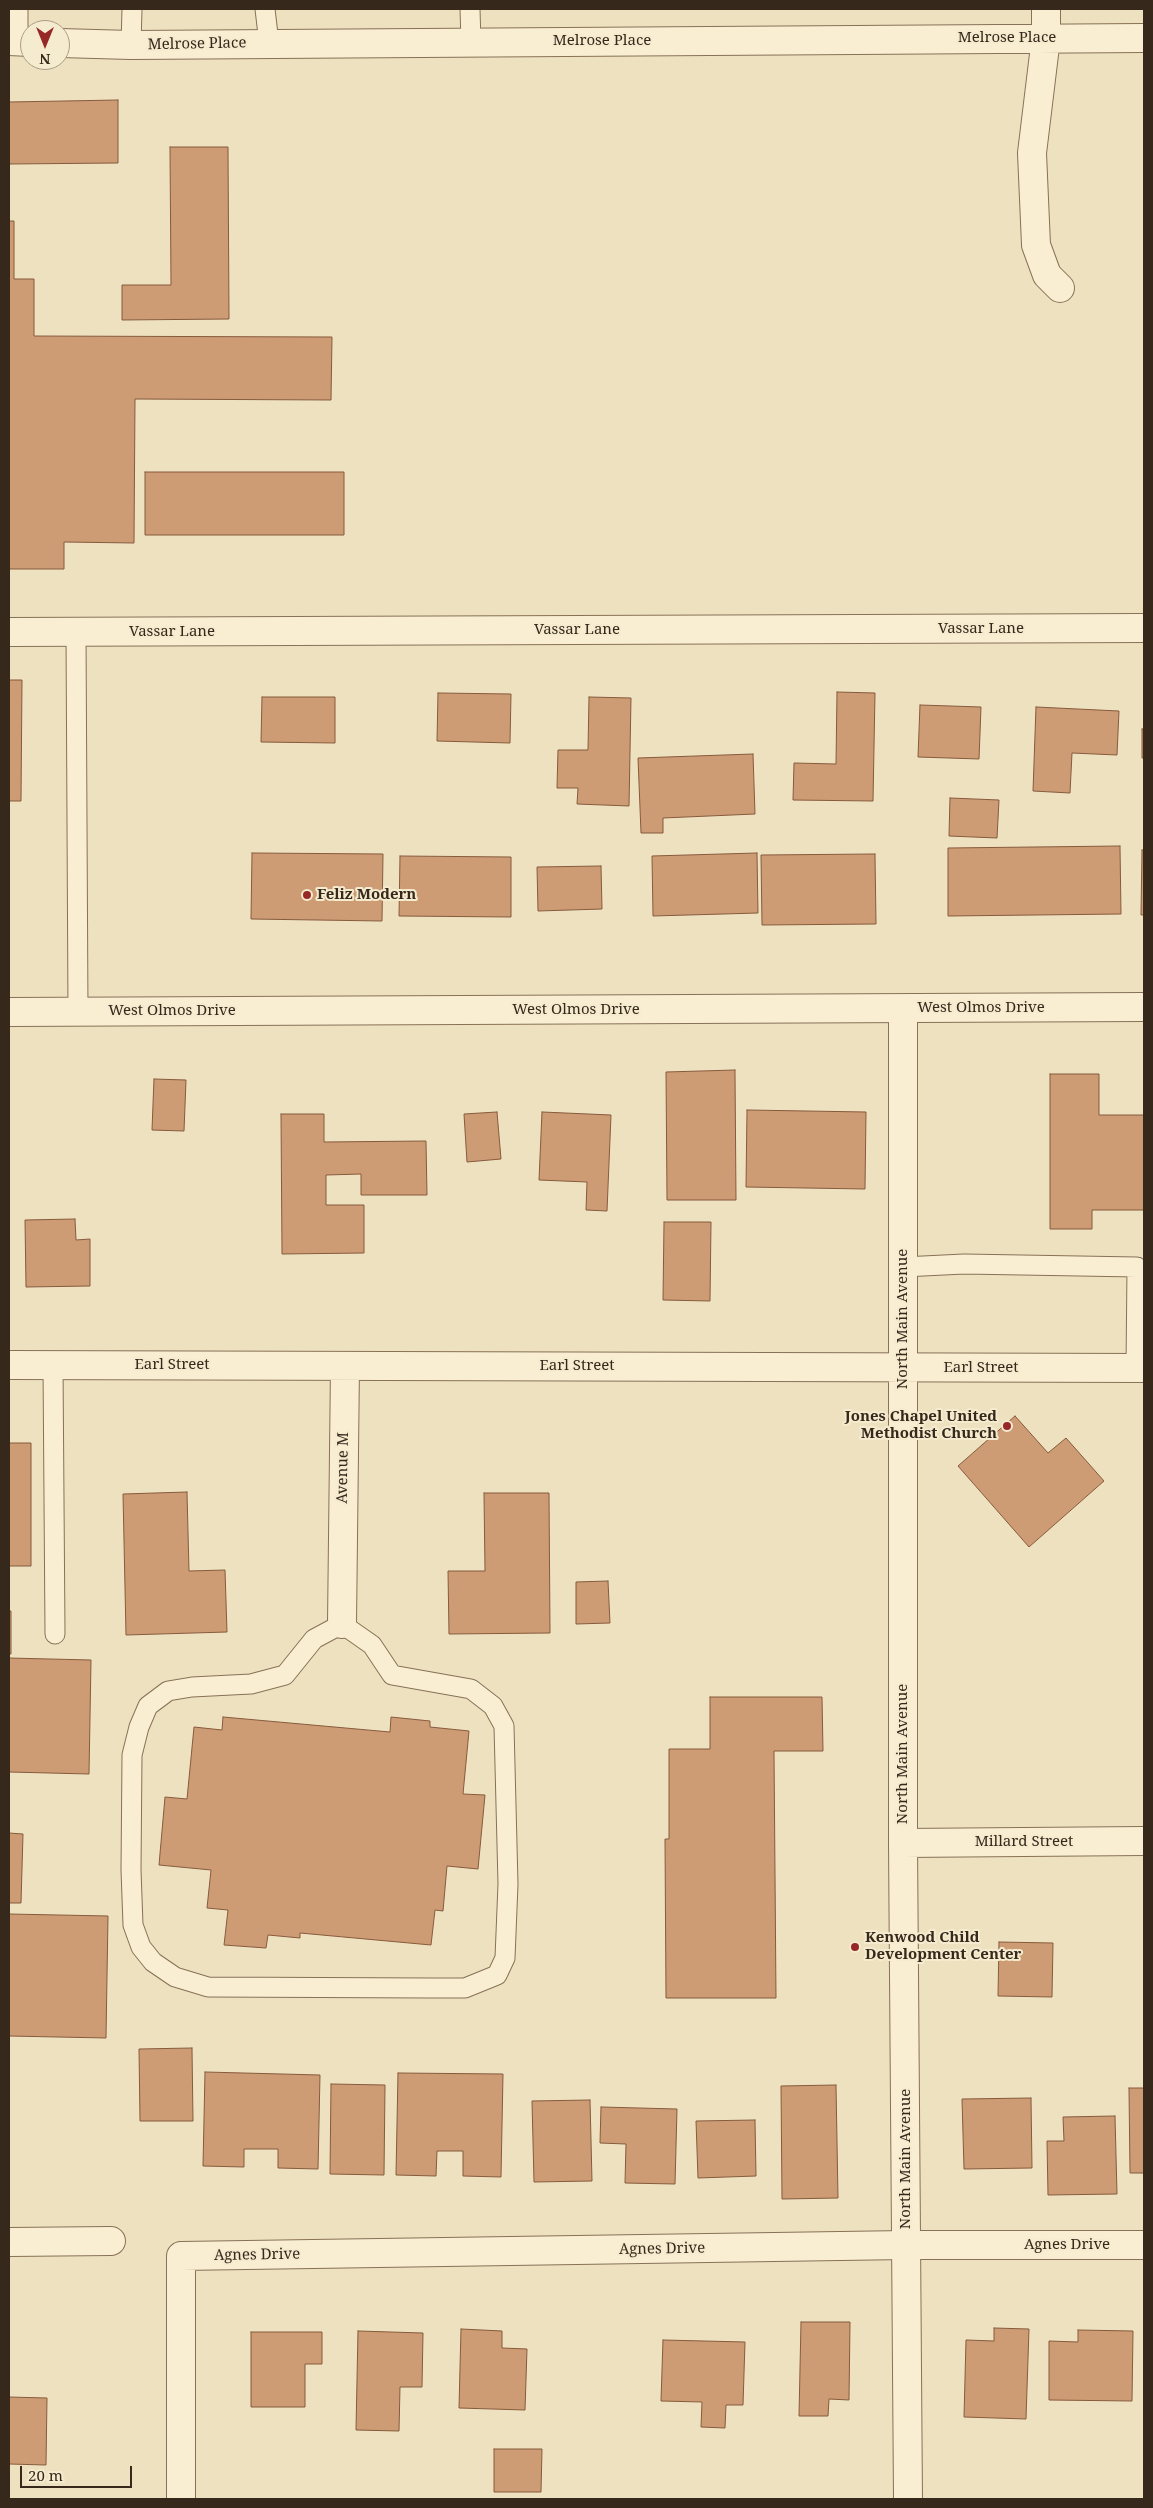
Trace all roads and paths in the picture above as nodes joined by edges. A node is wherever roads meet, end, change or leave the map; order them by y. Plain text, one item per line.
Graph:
1 (18, 9) edge
2 (132, 9) edge
3 (265, 9) edge
4 (470, 9) edge
5 (1046, 9) edge
6 (1046, 38) junction
7 (1144, 38) edge
8 (19, 42) edge
9 (471, 42) junction
10 (70, 43) edge
11 (269, 43) junction
12 (131, 45) junction
13 (1060, 288) dead end
14 (1144, 628) edge
15 (9, 632) edge
16 (76, 632) junction
17 (1144, 1007) edge
18 (904, 1009) junction
19 (9, 1012) edge
20 (78, 1012) junction
21 (903, 1267) junction
22 (9, 1365) edge
23 (53, 1365) junction
24 (344, 1366) junction
25 (903, 1367) junction
26 (1140, 1368) edge
27 (342, 1624) junction
28 (55, 1634) dead end
29 (1144, 1841) edge
30 (903, 1843) junction
31 (111, 2241) dead end
32 (9, 2242) edge
33 (906, 2245) junction
34 (1144, 2245) edge
35 (181, 2499) edge
36 (908, 2499) edge

1 - 8 lane
2 - 12 lane
3 - 11 lane
4 - 9 lane
5 - 6 street
6 - 7 street, Melrose Place
6 - 9 street, Melrose Place
6 - 13 street
9 - 11 street, Melrose Place
10 - 12 street, Melrose Place
11 - 12 street, Melrose Place
14 - 16 street, Vassar Lane
15 - 16 street, Vassar Lane
16 - 20 lane
17 - 18 street, West Olmos Drive
18 - 20 street, West Olmos Drive
18 - 21 street, North Main Avenue
19 - 20 street, West Olmos Drive
21 - 25 street, North Main Avenue
21 - 26 lane
22 - 23 street, Earl Street
23 - 24 street, Earl Street
23 - 28 lane
24 - 25 street, Earl Street
24 - 27 street, Avenue M
25 - 26 street, Earl Street
25 - 30 street, North Main Avenue
27 - 27 lane
29 - 30 street, Millard Street
30 - 33 street, North Main Avenue
31 - 32 street
33 - 34 street, Agnes Drive
33 - 35 street, Agnes Drive
33 - 36 street, North Main Avenue

